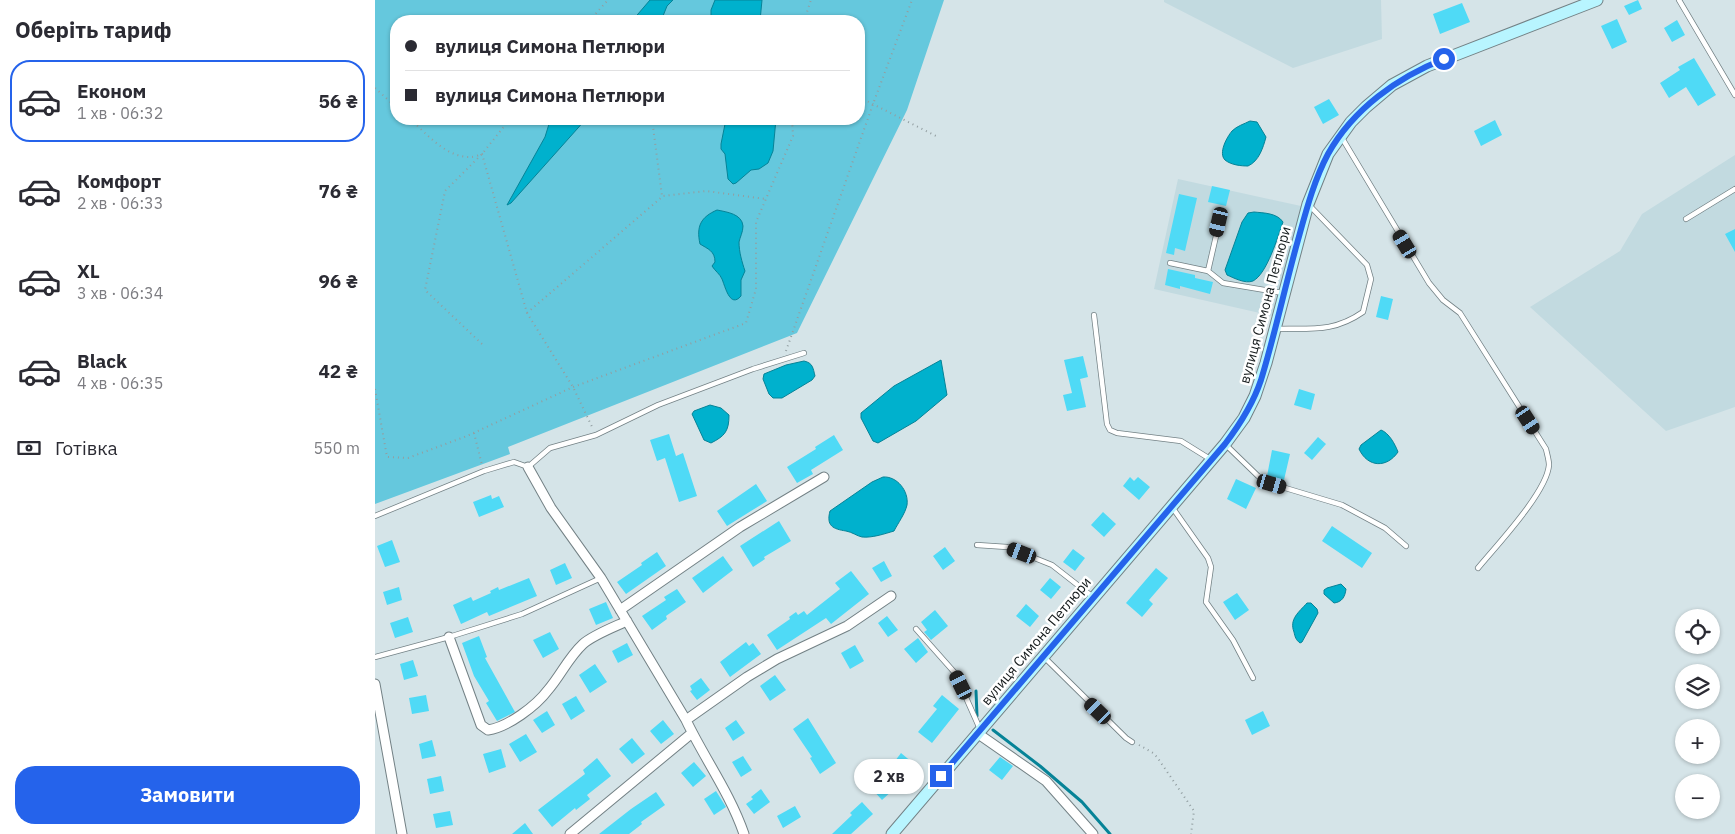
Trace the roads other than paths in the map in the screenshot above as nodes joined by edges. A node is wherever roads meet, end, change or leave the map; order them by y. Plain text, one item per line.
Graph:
1 (1597, 0) edge
2 (1679, 0) edge
3 (1735, 96) edge
4 (1340, 136) junction
5 (1735, 189) edge
6 (1308, 204) junction
7 (1686, 219) dead end
8 (1219, 222) dead end
9 (1170, 263) dead end
10 (1208, 271) junction
11 (1283, 294) junction
12 (1095, 315) dead end
13 (1274, 329) junction
14 (805, 353) dead end
15 (1225, 444) junction
16 (1211, 460) junction
17 (528, 466) junction
18 (824, 477) dead end
19 (1171, 506) junction
20 (375, 516) edge
21 (977, 545) dead end
22 (1406, 546) dead end
23 (1478, 568) dead end
24 (601, 578) junction
25 (891, 596) dead end
26 (1093, 597) junction
27 (620, 610) junction
28 (627, 621) junction
29 (916, 629) dead end
30 (449, 637) junction
31 (1043, 656) junction
32 (375, 657) edge
33 (1253, 678) dead end
34 (375, 684) edge
35 (686, 720) junction
36 (979, 732) junction
37 (692, 734) junction
38 (1133, 742) road end
39 (742, 833) edge
40 (402, 834) edge
41 (570, 834) edge
42 (892, 834) edge
43 (1093, 834) edge

1 - 4 main road, вулиця Симона Петлюри
2 - 3 lane
4 - 6 main road, вулиця Симона Петлюри
4 - 23 lane
5 - 7 lane
6 - 11 main road, вулиця Симона Петлюри
6 - 13 lane
8 - 10 lane
9 - 10 lane
10 - 11 lane
11 - 13 main road, вулиця Симона Петлюри
12 - 16 lane
13 - 15 main road, вулиця Симона Петлюри
14 - 17 lane
15 - 16 main road, вулиця Симона Петлюри
15 - 22 lane
16 - 19 main road, вулиця Симона Петлюри
17 - 20 lane
17 - 24 street
18 - 27 street
19 - 26 main road, вулиця Симона Петлюри
19 - 33 lane
21 - 26 lane
24 - 27 street
24 - 30 lane
25 - 35 street
26 - 31 main road, вулиця Симона Петлюри
27 - 28 street
28 - 30 street
28 - 35 street
29 - 36 lane
30 - 32 lane
31 - 36 main road, вулиця Симона Петлюри
31 - 38 lane
34 - 40 street
35 - 37 street
36 - 42 main road, вулиця Симона Петлюри
36 - 43 street
37 - 39 street
37 - 41 street

